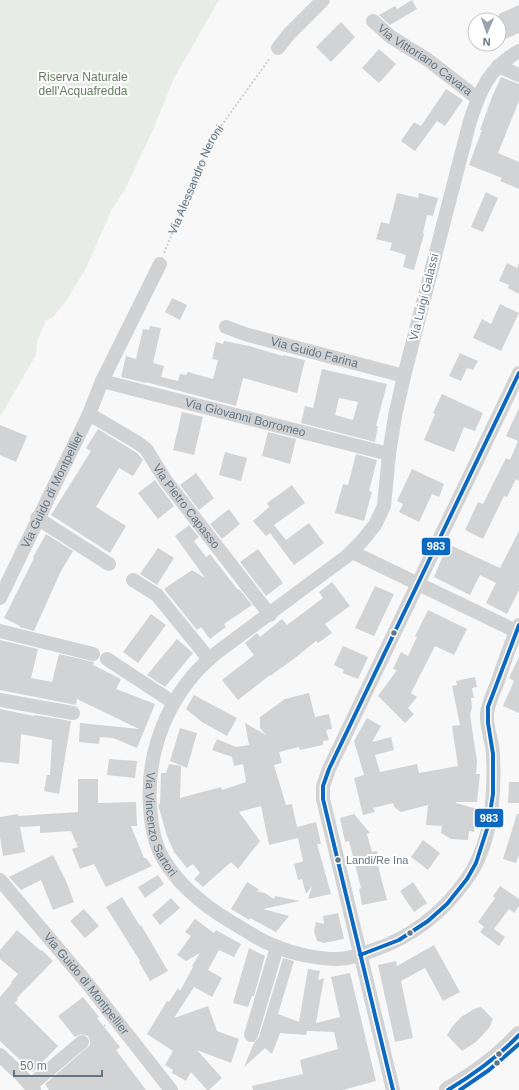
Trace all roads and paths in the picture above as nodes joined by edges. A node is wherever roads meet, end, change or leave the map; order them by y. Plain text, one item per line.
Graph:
1 (323, 0) edge
2 (373, 21) dead end
3 (278, 48) joint
4 (519, 51) edge
5 (498, 66) junction
6 (519, 75) edge
7 (477, 98) junction
8 (160, 264) joint
9 (226, 327) dead end
10 (519, 373) edge
11 (404, 376) junction
12 (102, 381) junction
13 (89, 414) junction
14 (389, 454) junction
15 (37, 518) junction
16 (352, 552) junction
17 (109, 564) dead end
18 (133, 580) dead end
19 (418, 585) junction
20 (0, 598) edge
21 (270, 614) junction
22 (518, 628) edge
23 (0, 631) edge
24 (93, 654) dead end
25 (107, 659) dead end
26 (209, 659) junction
27 (0, 700) edge
28 (174, 703) junction
29 (73, 713) dead end
30 (0, 880) edge
31 (277, 947) junction
32 (360, 955) junction
33 (114, 1018) junction
34 (251, 1035) dead end
35 (519, 1035) edge
36 (82, 1042) joint
37 (0, 1055) edge
38 (33, 1087) edge
39 (171, 1090) edge
40 (393, 1090) edge
41 (450, 1090) edge

1 - 3 street
2 - 7 street, Via Vittoriano Cavara
3 - 8 path, Via Alessandro Neroni
4 - 5 street, Via Luigi Galassi
5 - 6 street
5 - 7 street, Via Luigi Galassi
7 - 11 street, Via Luigi Galassi
8 - 12 street
9 - 11 street, Via Guido Farina
10 - 19 street
11 - 14 street, Via Luigi Galassi
12 - 13 street, Via Guido di Montpellier
12 - 14 street, Via Giovanni Borromeo
13 - 15 street, Via Guido di Montpellier
13 - 21 street, Via Pietro Capasso
14 - 16 street, Via Luigi Galassi
15 - 17 street
15 - 20 street, Via Guido di Montpellier
16 - 19 street
16 - 21 street, Via Vincenzo Sartori
18 - 26 street
19 - 22 street
19 - 32 street
21 - 26 street, Via Vincenzo Sartori
22 - 32 street, Via Vincenzo Sartori
23 - 24 street
25 - 28 street
26 - 28 street, Via Vincenzo Sartori
27 - 29 street
28 - 31 street, Via Vincenzo Sartori
30 - 33 street, Via Guido di Montpellier
31 - 32 street, Via Vincenzo Sartori
31 - 34 street
32 - 40 street
33 - 36 path
33 - 39 street, Via Guido di Montpellier
35 - 41 street
36 - 38 street
37 - 38 street

